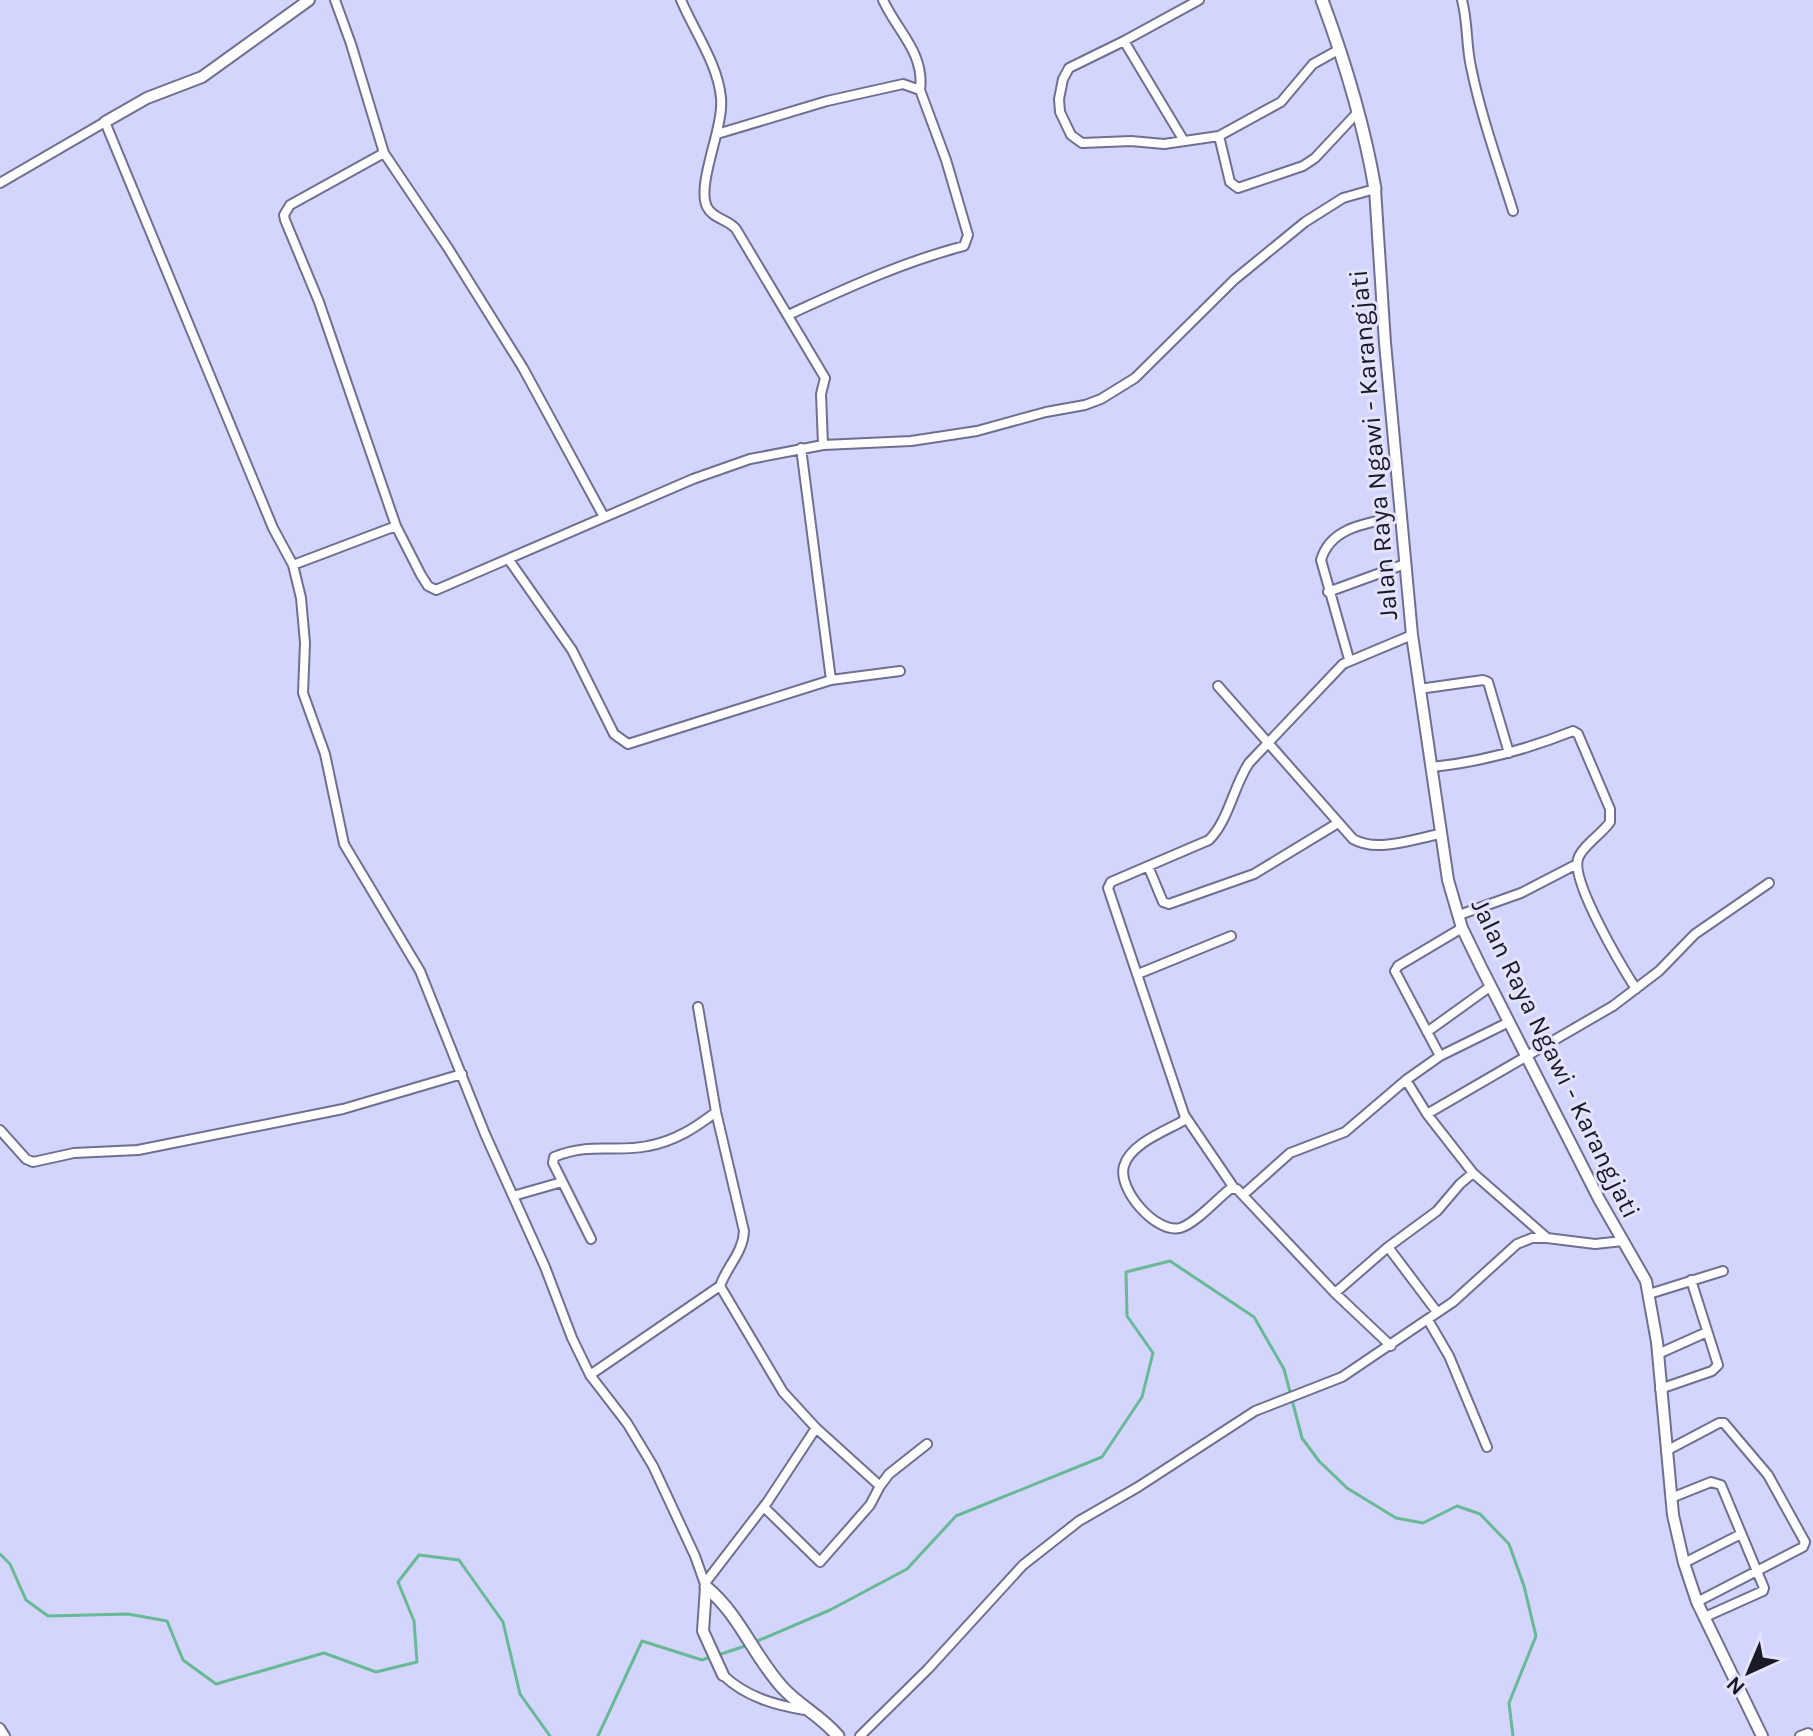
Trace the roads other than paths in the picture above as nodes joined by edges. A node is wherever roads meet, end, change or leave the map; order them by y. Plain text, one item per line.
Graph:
1 (309, 0) edge
2 (335, 0) edge
3 (681, 0) edge
4 (883, 0) edge
5 (1199, 0) edge
6 (1322, 0) edge
7 (1462, 0) edge
8 (1124, 41) junction
9 (1340, 49) junction
10 (920, 90) junction
11 (1358, 112) junction
12 (105, 122) junction
13 (717, 134) junction
14 (1219, 136) junction
15 (1184, 141) junction
16 (384, 153) junction
17 (0, 183) edge
18 (1375, 189) junction
19 (1513, 211) dead end
20 (788, 315) junction
21 (823, 445) junction
22 (801, 448) junction
23 (1402, 516) junction
24 (604, 517) junction
25 (396, 526) junction
26 (509, 560) junction
27 (1405, 564) junction
28 (293, 565) junction
29 (1328, 592) junction
30 (1412, 635) junction
31 (1349, 659) junction
32 (900, 671) dead end
33 (831, 680) junction
34 (1218, 686) dead end
35 (1419, 689) junction
36 (1266, 743) junction
37 (1509, 753) junction
38 (1432, 767) junction
39 (1338, 823) junction
40 (1440, 834) junction
41 (1577, 864) junction
42 (1148, 866) junction
43 (1769, 883) dead end
44 (1459, 915) junction
45 (1462, 928) junction
46 (1231, 936) dead end
47 (1138, 974) junction
48 (1491, 986) junction
49 (1636, 989) junction
50 (698, 1007) dead end
51 (1509, 1022) junction
52 (1427, 1032) junction
53 (1440, 1056) junction
54 (1528, 1057) junction
55 (462, 1074) junction
56 (1406, 1080) junction
57 (716, 1112) junction
58 (1427, 1114) junction
59 (1185, 1116) junction
60 (0, 1130) edge
61 (1473, 1173) junction
62 (562, 1182) junction
63 (1234, 1188) junction
64 (1243, 1195) junction
65 (513, 1196) junction
66 (1547, 1238) junction
67 (591, 1239) dead end
68 (1623, 1241) junction
69 (1388, 1247) junction
70 (1723, 1271) dead end
71 (1691, 1280) junction
72 (720, 1286) junction
73 (1335, 1293) junction
74 (1649, 1294) junction
75 (1437, 1312) junction
76 (1428, 1320) junction
77 (1707, 1332) junction
78 (1391, 1346) junction
79 (1658, 1354) junction
80 (590, 1375) junction
81 (1660, 1389) junction
82 (816, 1428) junction
83 (927, 1444) dead end
84 (1487, 1447) dead end
85 (1666, 1451) junction
86 (880, 1486) junction
87 (1671, 1498) junction
88 (764, 1507) junction
89 (1739, 1535) junction
90 (1684, 1563) junction
91 (1756, 1573) junction
92 (706, 1585) junction
93 (1697, 1602) junction
94 (1705, 1617) junction
95 (723, 1675) joint
96 (808, 1710) junction
97 (0, 1728) edge
98 (5, 1736) edge
99 (838, 1736) edge
100 (860, 1736) edge
101 (1762, 1736) edge
102 (1800, 1736) edge
103 (1812, 1736) edge

1 - 12 street
2 - 16 street
3 - 13 street
4 - 10 street
5 - 8 street
6 - 9 main road, Jalan Raya Ngawi - Karangjati
7 - 19 street
8 - 15 street
8 - 15 street
9 - 11 main road, Jalan Raya Ngawi - Karangjati
9 - 14 street
10 - 13 street
10 - 20 street
11 - 14 street
11 - 18 main road, Jalan Raya Ngawi - Karangjati
12 - 17 street
12 - 28 street
13 - 20 street
14 - 15 street
16 - 24 street
16 - 25 street
18 - 21 street
18 - 23 street, Jalan Raya Ngawi - Karangjati
20 - 21 street
21 - 22 street
22 - 24 street
22 - 33 street
23 - 27 street, Jalan Raya Ngawi - Karangjati
23 - 29 street
24 - 26 street
25 - 26 street
25 - 28 street
26 - 33 street
27 - 29 street
27 - 30 street, Jalan Raya Ngawi - Karangjati
28 - 55 street
29 - 31 street
30 - 31 street
30 - 35 street, Jalan Raya Ngawi - Karangjati
31 - 36 street
32 - 33 street
34 - 36 street
35 - 37 street
35 - 38 street, Jalan Raya Ngawi - Karangjati
36 - 39 street
36 - 42 street
37 - 38 street
37 - 41 street
38 - 40 street, Jalan Raya Ngawi - Karangjati
39 - 40 street
39 - 42 street
40 - 44 street, Jalan Raya Ngawi - Karangjati
41 - 44 street
41 - 49 street
42 - 47 street
43 - 49 street
44 - 45 street, Jalan Raya Ngawi - Karangjati
45 - 48 street, Jalan Raya Ngawi - Karangjati
45 - 52 street
46 - 47 street
47 - 59 street
48 - 51 street, Jalan Raya Ngawi - Karangjati
48 - 52 street
49 - 54 street
50 - 57 street
51 - 53 street
51 - 54 street, Jalan Raya Ngawi - Karangjati
52 - 53 street
53 - 56 street
54 - 58 street
54 - 68 street, Jalan Raya Ngawi - Karangjati
55 - 60 street
55 - 65 street
56 - 58 street
56 - 64 street
57 - 62 street
57 - 72 street
58 - 61 street
59 - 63 street
59 - 63 street
61 - 66 street
61 - 69 street
62 - 65 street
62 - 67 street
63 - 64 street
64 - 73 street
65 - 80 street
66 - 68 street
66 - 75 street
68 - 74 street, Jalan Raya Ngawi - Karangjati
69 - 73 street
69 - 75 street
70 - 71 street
71 - 74 street
71 - 77 street
72 - 80 street
72 - 82 street
73 - 78 street
74 - 79 street, Jalan Raya Ngawi - Karangjati
75 - 76 street
76 - 78 street
76 - 84 street
77 - 79 street
77 - 81 street
78 - 100 street
79 - 81 street, Jalan Raya Ngawi - Karangjati
80 - 92 street
81 - 85 street, Jalan Raya Ngawi - Karangjati
82 - 86 street
82 - 88 street
83 - 86 street
85 - 87 street, Jalan Raya Ngawi - Karangjati
85 - 91 street
86 - 88 street
87 - 89 street
87 - 90 street, Jalan Raya Ngawi - Karangjati
88 - 92 street
89 - 90 street
89 - 91 street
90 - 93 street, Jalan Raya Ngawi - Karangjati
91 - 93 street
91 - 94 street
92 - 95 street
92 - 96 main road
93 - 94 street, Jalan Raya Ngawi - Karangjati
94 - 101 street, Jalan Raya Ngawi - Karangjati
95 - 96 street
96 - 99 main road
97 - 98 street
102 - 103 street

